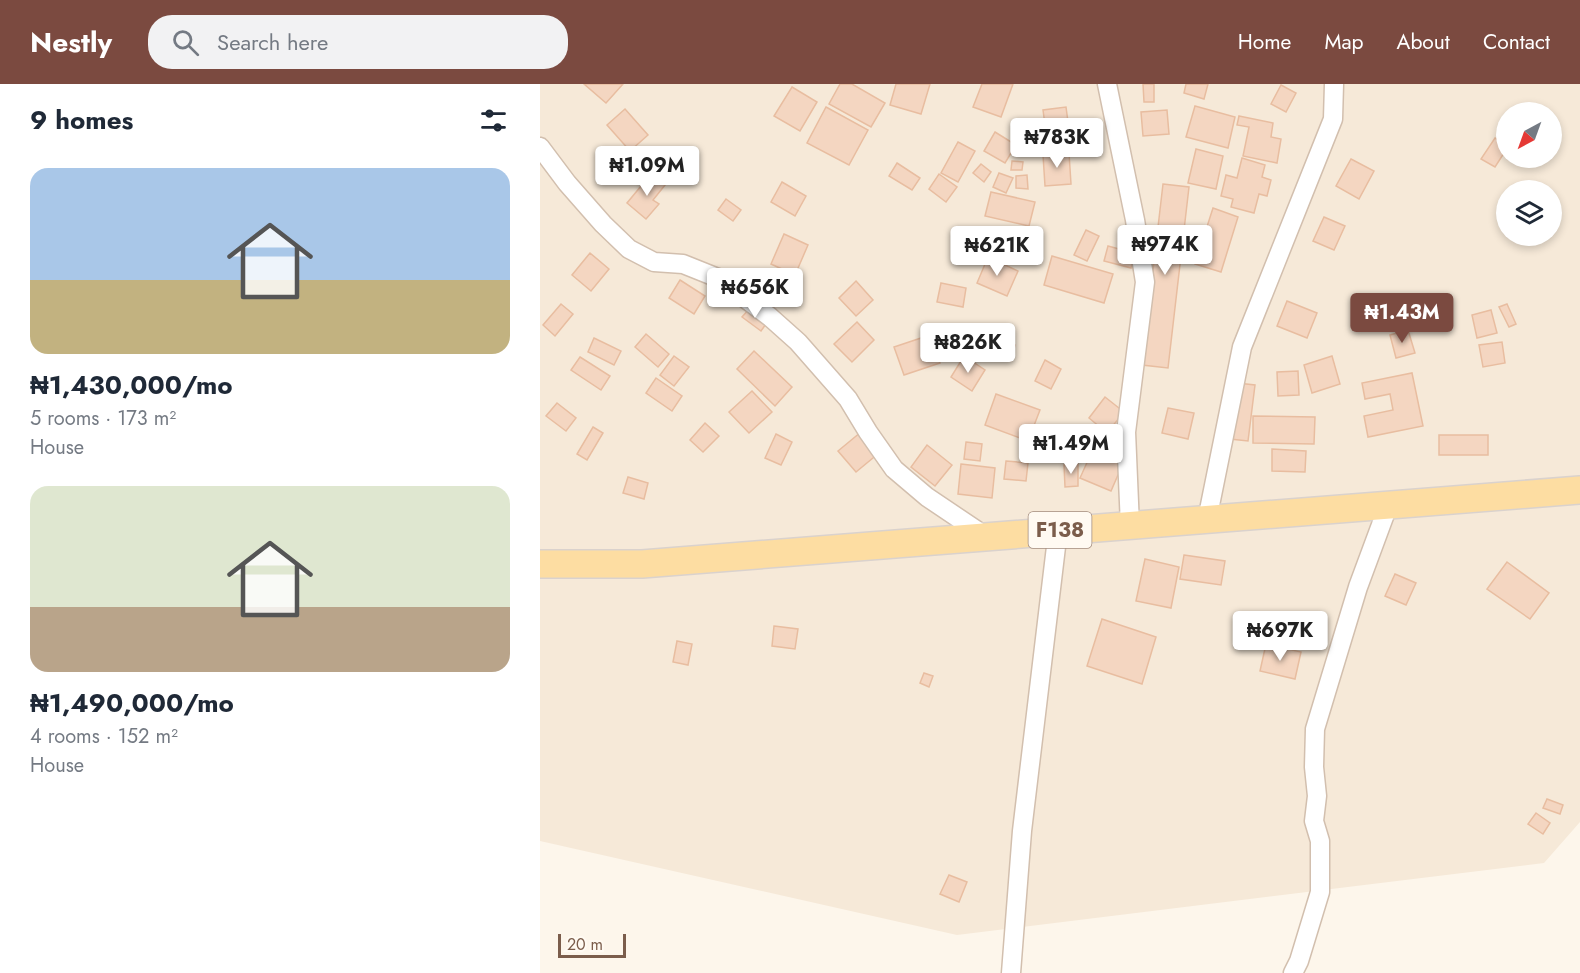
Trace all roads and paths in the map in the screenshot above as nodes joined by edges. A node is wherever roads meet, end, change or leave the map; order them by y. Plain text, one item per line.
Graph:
1 (1107, 84) edge
2 (1334, 84) edge
3 (540, 147) edge
4 (1580, 490) edge
5 (1388, 506) junction
6 (1207, 520) junction
7 (1130, 526) junction
8 (1058, 530) junction
9 (988, 538) junction
10 (540, 564) edge
11 (1011, 973) edge
12 (1293, 973) edge

1 - 7 street
2 - 6 street
3 - 9 street
4 - 5 main road, F138
5 - 6 main road, F138
5 - 12 street
6 - 7 main road, F138
7 - 8 main road, F138
8 - 9 main road, F138
8 - 11 street
9 - 10 main road, F138

